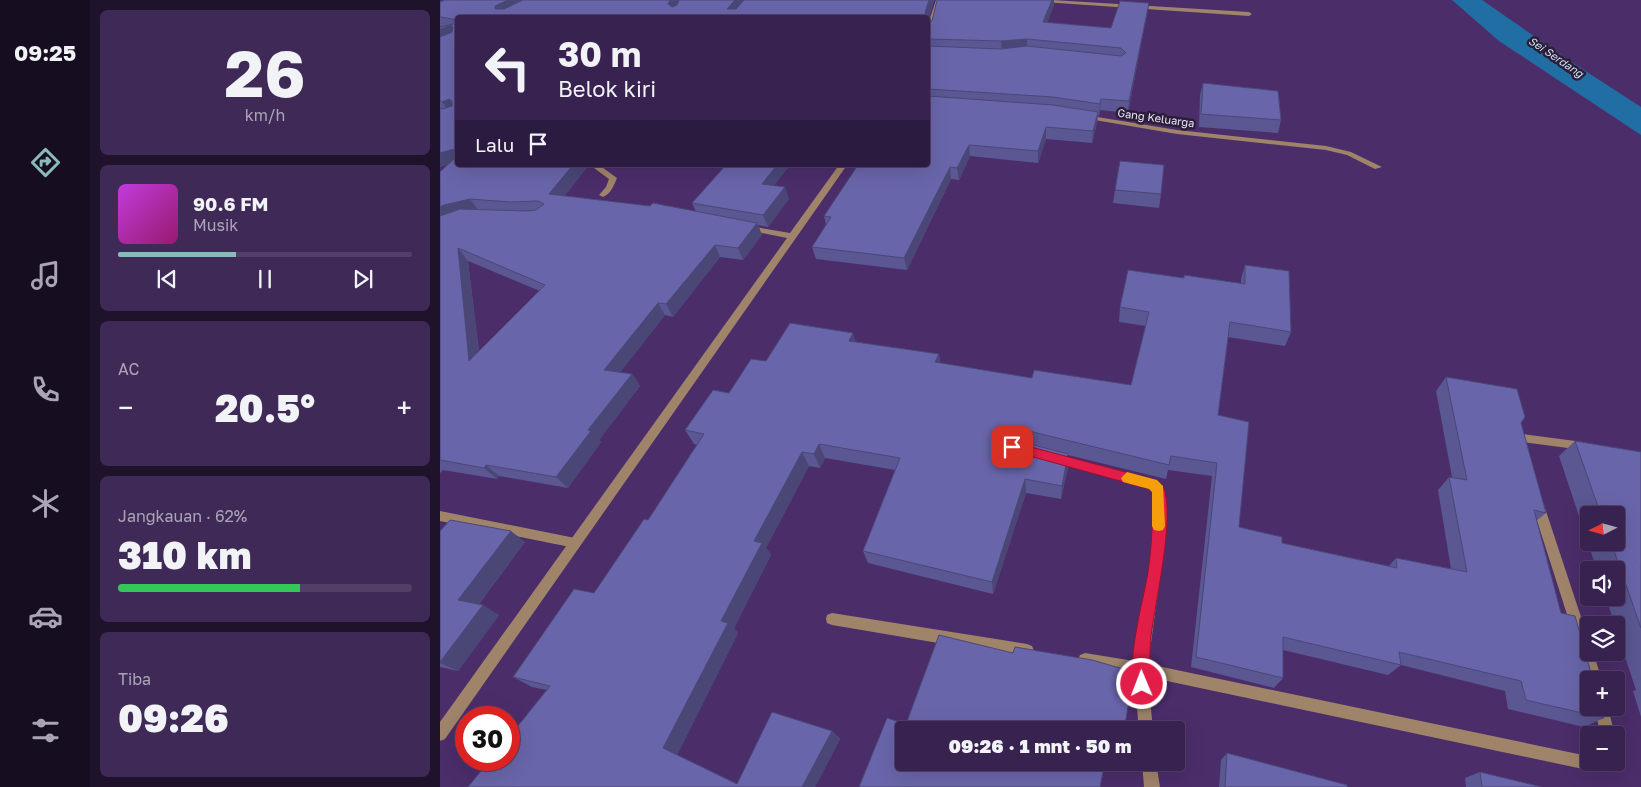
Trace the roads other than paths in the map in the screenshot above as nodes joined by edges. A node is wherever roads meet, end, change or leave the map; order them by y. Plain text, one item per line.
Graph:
1 (938, 0) edge
2 (1028, 0) edge
3 (1248, 14) dead end
4 (930, 25) edge
5 (1077, 116) edge
6 (597, 167) edge
7 (842, 167) edge
8 (1378, 167) dead end
9 (603, 195) dead end
10 (734, 225) edge
11 (792, 236) junction
12 (1593, 448) edge
13 (1521, 455) edge
14 (1049, 457) edge
15 (1534, 492) edge
16 (440, 516) edge
17 (575, 543) junction
18 (832, 619) dead end
19 (1044, 653) edge
20 (1073, 658) edge
21 (1140, 669) junction
22 (1592, 671) edge
23 (444, 719) edge
24 (1145, 721) edge
25 (440, 734) edge
26 (1580, 761) edge
27 (1150, 771) edge
28 (1152, 787) edge

1 - 4 street
2 - 3 street
5 - 8 street, Gang Keluarga
6 - 9 street
7 - 11 street
10 - 11 street
11 - 17 street
12 - 13 street
14 - 21 street
15 - 22 street
16 - 17 street
17 - 23 street
18 - 19 street
20 - 21 street
21 - 24 street
21 - 26 street
23 - 25 street
27 - 28 street

